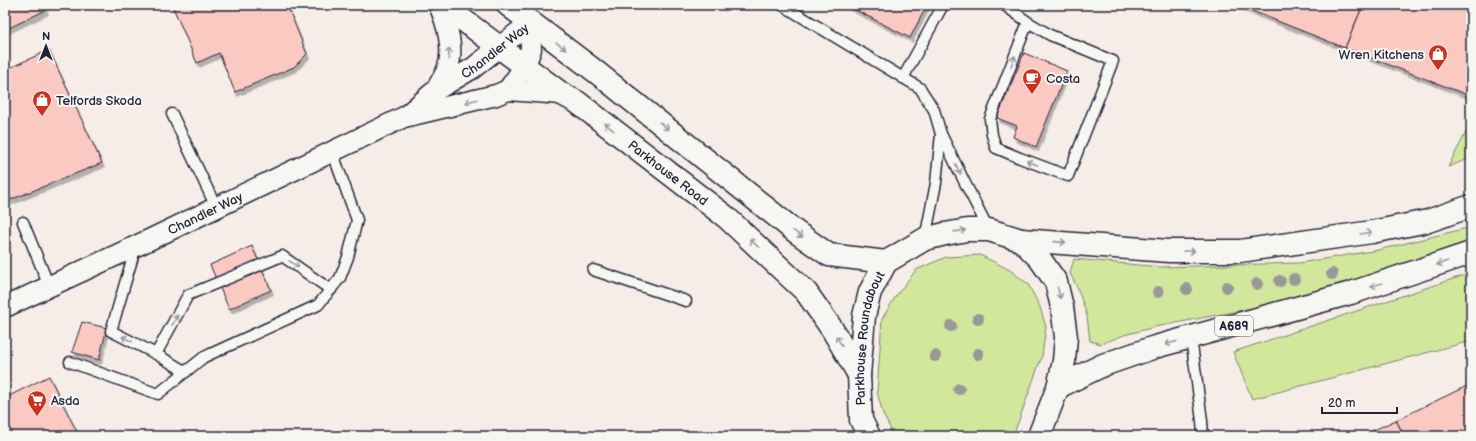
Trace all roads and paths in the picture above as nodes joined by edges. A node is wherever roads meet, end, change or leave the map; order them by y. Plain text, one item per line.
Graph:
1 (439, 5) edge
2 (444, 5) edge
3 (508, 5) edge
4 (782, 5) edge
5 (943, 5) edge
6 (1004, 5) edge
7 (530, 22) junction
8 (1028, 22) junction
9 (500, 47) junction
10 (525, 66) junction
11 (903, 78) junction
12 (436, 90) junction
13 (508, 90) junction
14 (562, 94) junction
15 (172, 114) dead end
16 (404, 117) junction
17 (942, 134) junction
18 (332, 151) junction
19 (1471, 206) edge
20 (216, 207) junction
21 (23, 222) dead end
22 (989, 230) junction
23 (925, 239) junction
24 (1021, 240) junction
25 (136, 246) junction
26 (1471, 253) edge
27 (886, 262) junction
28 (593, 270) dead end
29 (49, 286) junction
30 (331, 290) junction
31 (686, 301) dead end
32 (5, 307) edge
33 (1191, 337) junction
34 (156, 354) junction
35 (70, 362) dead end
36 (186, 372) junction
37 (859, 375) junction
38 (1058, 387) junction
39 (861, 431) edge
40 (1040, 435) edge
41 (1203, 436) edge

12 -> 1 street, Chandler Way
2 - 9 main road, Parkhouse Road
3 - 7 main road
4 - 11 lane
5 - 11 lane
6 - 8 lane
7 - 9 street, Chandler Way
7 - 10 street, Chandler Way
7 -> 27 main road
8 -> 8 lane
9 - 10 main road, Parkhouse Road
9 - 12 street, Chandler Way
10 - 13 street, Chandler Way
10 - 14 main road, Parkhouse Road
11 - 17 lane
12 - 16 street, Chandler Way
13 - 14 street, Chandler Way
13 -> 16 street, Chandler Way
37 -> 14 main road, Parkhouse Road
15 - 20 lane
16 - 18 street, Chandler Way
17 -> 22 lane
17 - 23 lane
18 - 20 street, Chandler Way
18 - 30 lane
24 -> 19 main road
20 - 25 street, Chandler Way
21 - 29 lane
23 -> 22 main road, Parkhouse Roundabout
22 - 24 main road, Parkhouse Roundabout
23 - 27 main road, Parkhouse Roundabout
24 -> 38 main road, Parkhouse Roundabout
25 - 29 street, Chandler Way
34 -> 25 lane
26 -> 33 main road, A689
27 - 37 main road, Parkhouse Roundabout
28 - 31 lane
29 - 32 street, Chandler Way
34 -> 30 lane
30 - 36 lane
33 -> 38 main road, A689
33 - 41 lane
34 - 36 lane
35 - 36 lane
37 - 39 main road, Parkhouse Roundabout
38 - 40 main road, Parkhouse Roundabout

